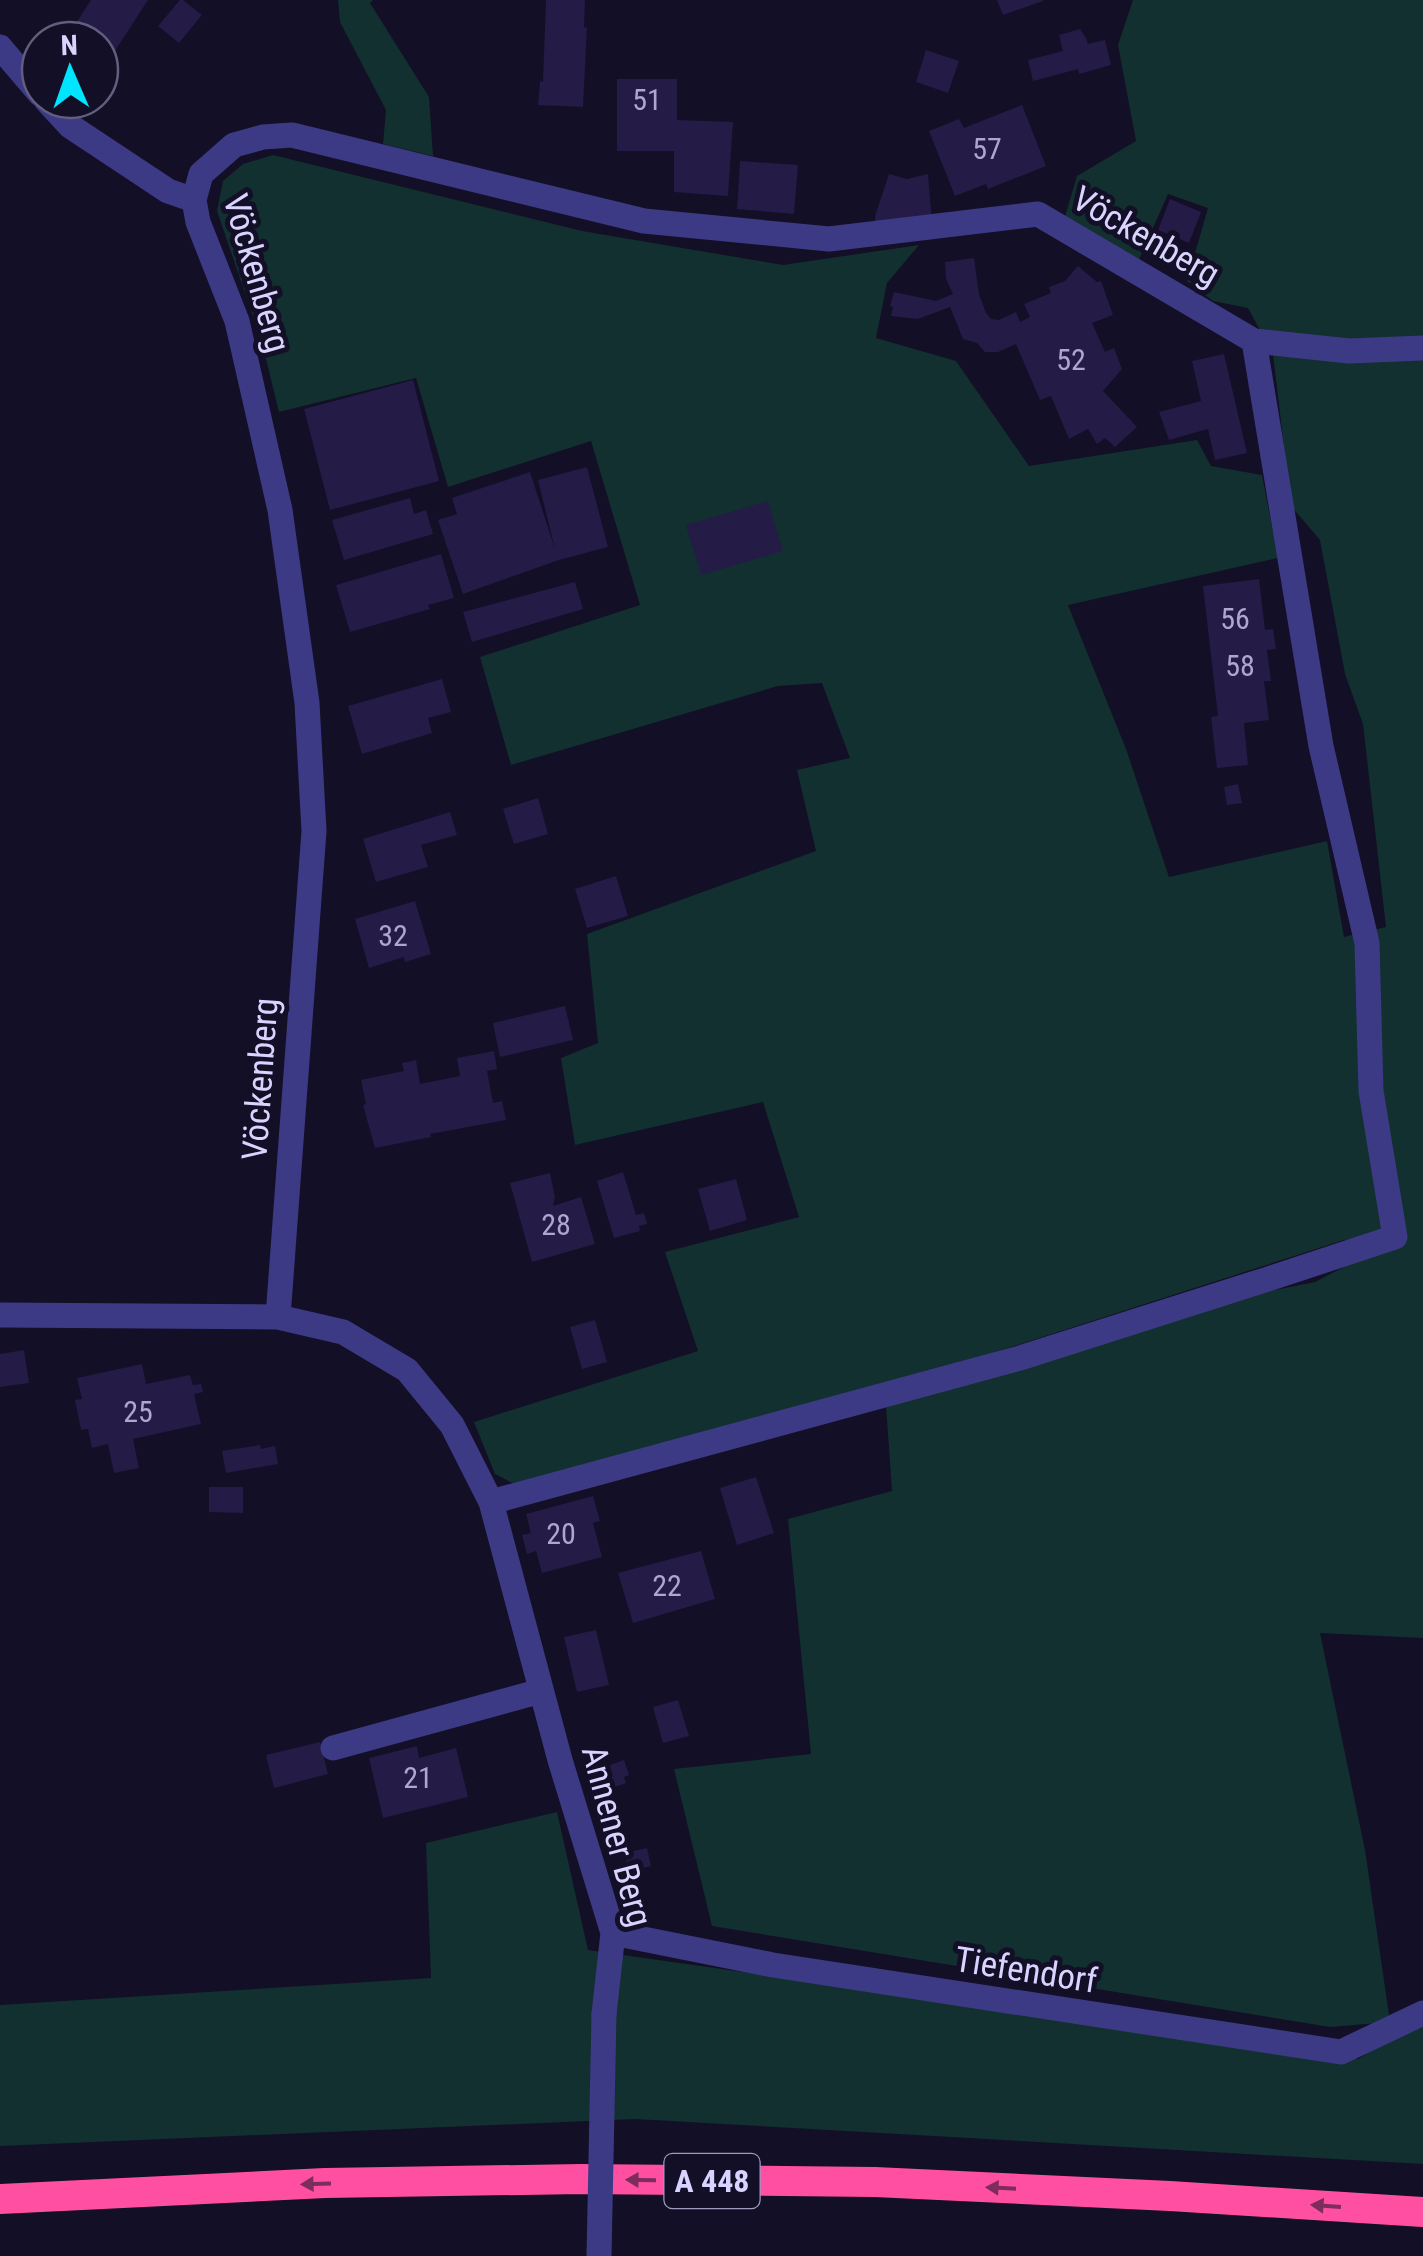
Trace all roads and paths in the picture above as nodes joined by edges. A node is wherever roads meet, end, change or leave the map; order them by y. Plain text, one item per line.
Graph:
1 (0, 47) edge
2 (20, 70) edge
3 (64, 120) edge
4 (194, 200) junction
5 (1254, 341) junction
6 (1423, 348) edge
7 (0, 1315) edge
8 (278, 1318) junction
9 (492, 1502) junction
10 (541, 1691) junction
11 (333, 1748) dead end
12 (613, 1933) junction
13 (1423, 2013) edge
14 (0, 2199) edge
15 (1423, 2212) edge
16 (599, 2256) edge

1 - 2 street
3 - 4 street
4 - 5 street, Vöckenberg
4 - 8 street, Vöckenberg
5 - 6 street, Vöckenberg
5 - 9 street
7 - 8 street
8 - 9 street
9 - 10 street, Annener Berg
10 - 11 street
10 - 12 street, Annener Berg
12 - 13 street, Tiefendorf
12 - 16 street, Annener Berg, bridge
15 -> 14 highway, A 448

